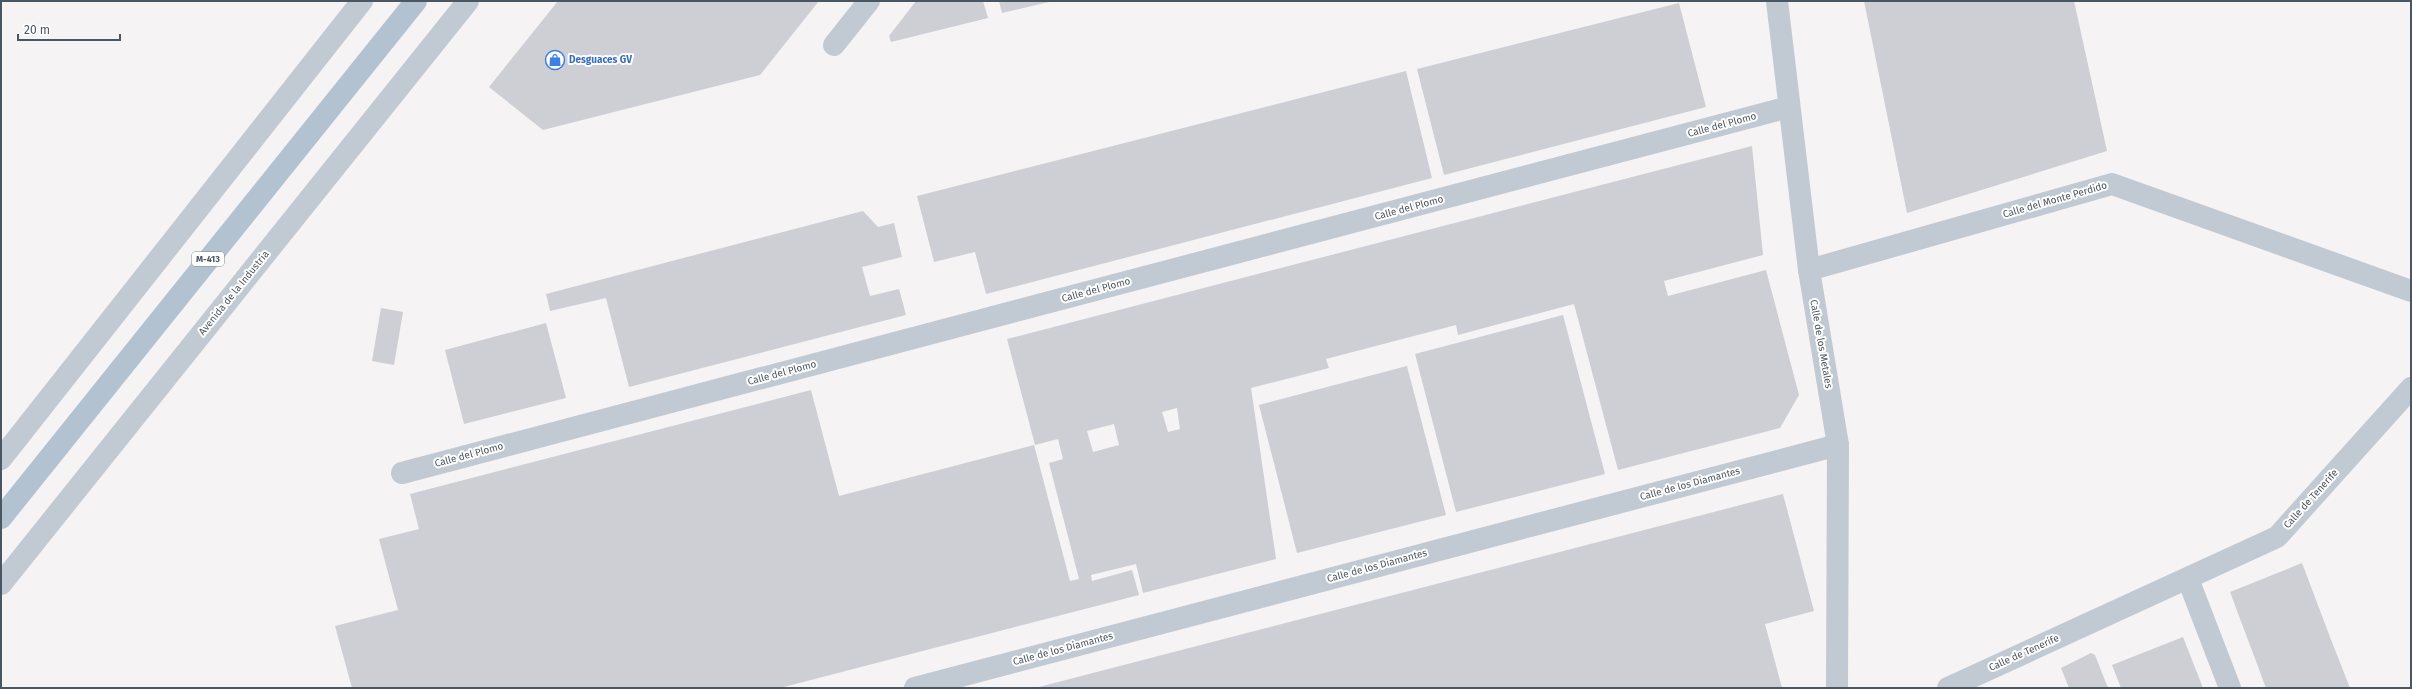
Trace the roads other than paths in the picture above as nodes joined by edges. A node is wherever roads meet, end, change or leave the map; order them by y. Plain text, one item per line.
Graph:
1 (362, 1) edge
2 (416, 1) edge
3 (468, 1) edge
4 (869, 1) edge
5 (1777, 1) edge
6 (834, 45) dead end
7 (1790, 107) junction
8 (1809, 270) junction
9 (2411, 291) edge
10 (2411, 388) edge
11 (1838, 445) junction
12 (1, 459) edge
13 (402, 473) dead end
14 (1, 518) edge
15 (2188, 579) junction
16 (1, 584) edge
17 (915, 688) edge
18 (1837, 688) edge
19 (1948, 688) edge
20 (2230, 688) edge

1 - 12 street
2 - 14 main road, M-413
3 - 16 street, Avenida de la Industria
4 - 6 street
5 - 7 street, Calle de los Metales
7 - 8 street, Calle de los Metales
7 - 13 street, Calle del Plomo
8 - 9 street, Calle del Monte Perdido
8 - 11 street, Calle de los Metales
10 - 15 street, Calle de Tenerife
11 - 17 street, Calle de los Diamantes
11 - 18 street, Calle de los Metales
15 - 19 street, Calle de Tenerife
15 - 20 street

